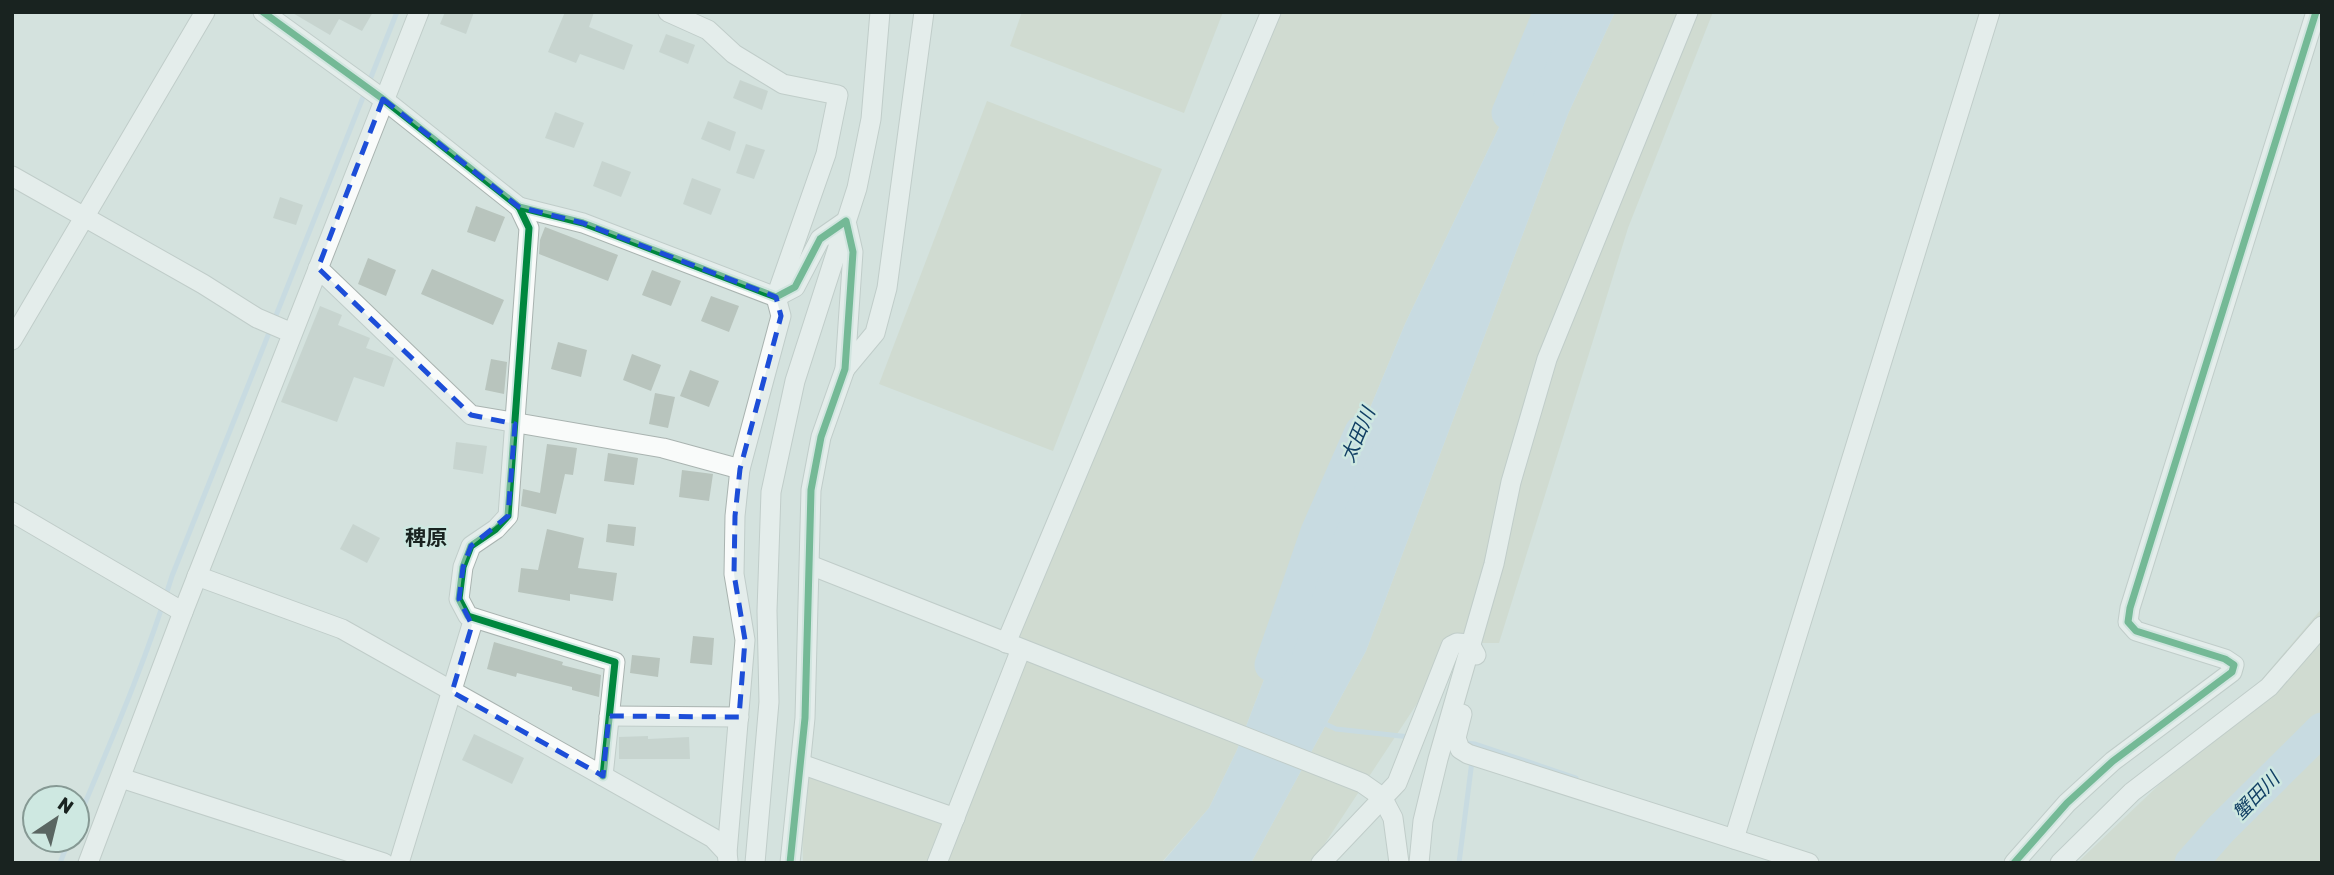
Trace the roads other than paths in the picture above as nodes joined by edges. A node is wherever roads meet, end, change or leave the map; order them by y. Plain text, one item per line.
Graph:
1 (205, 12) edge
2 (263, 12) edge
3 (419, 12) edge
4 (668, 12) edge
5 (880, 12) edge
6 (924, 12) edge
7 (1270, 12) edge
8 (1688, 12) edge
9 (1990, 12) edge
10 (2316, 12) edge
11 (383, 99) junction
12 (12, 176) edge
13 (519, 207) junction
14 (83, 217) junction
15 (846, 220) junction
16 (318, 268) junction
17 (776, 298) junction
18 (292, 333) junction
19 (12, 340) edge
20 (845, 369) junction
21 (515, 424) junction
22 (740, 468) junction
23 (12, 512) edge
24 (810, 565) junction
25 (197, 576) junction
26 (183, 612) junction
27 (474, 618) junction
28 (2322, 626) edge
29 (1471, 644) junction
30 (1020, 649) junction
31 (452, 692) junction
32 (609, 716) junction
33 (739, 717) junction
34 (801, 764) junction
35 (603, 776) junction
36 (121, 778) junction
37 (1382, 797) junction
38 (955, 818) junction
39 (1734, 839) junction
40 (728, 858) edge
41 (88, 863) edge
42 (384, 863) edge
43 (400, 863) edge
44 (755, 863) edge
45 (790, 863) edge
46 (937, 863) edge
47 (1321, 863) edge
48 (1399, 863) edge
49 (1419, 863) edge
50 (1809, 863) edge
51 (2014, 863) edge
52 (2060, 863) edge

1 - 14 street
2 - 11 street
3 - 11 street
4 - 17 street
5 - 15 street
6 - 20 street
7 - 30 street
8 - 29 street
9 - 39 street
10 - 51 street
11 - 13 street
11 - 16 street
12 - 14 street
13 - 17 street
13 - 21 street
14 - 18 street
14 - 19 street
15 - 17 street
15 - 20 street
15 - 44 street
16 - 18 street
16 - 21 street
17 - 22 street
18 - 25 street
20 - 24 street
21 - 22 street
21 - 27 street
22 - 33 street
23 - 26 street
24 - 30 street
24 - 34 street
25 - 26 street
25 - 31 street
26 - 36 street
27 - 31 street
27 - 32 street
28 - 52 street
29 - 37 street
29 - 39 street
29 - 49 street
30 - 37 street
30 - 38 street
31 - 35 street
31 - 43 street
32 - 33 street
32 - 35 street
33 - 40 street
34 - 38 street
34 - 45 street
35 - 40 street
36 - 41 street
36 - 42 street
37 - 47 street
37 - 48 street
38 - 46 street
39 - 50 street

